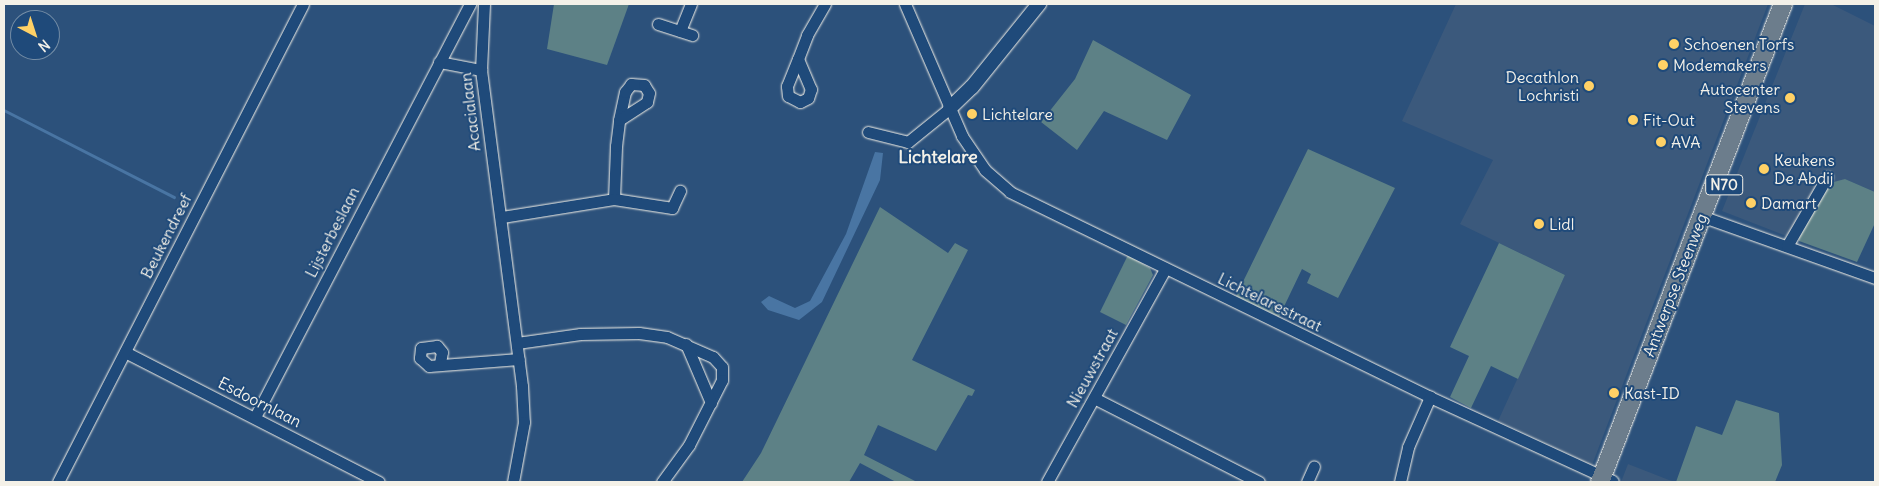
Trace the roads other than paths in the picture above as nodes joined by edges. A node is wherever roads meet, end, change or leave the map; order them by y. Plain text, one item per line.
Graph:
1 (303, 4) edge
2 (470, 4) edge
3 (484, 4) edge
4 (691, 4) edge
5 (825, 4) edge
6 (905, 4) edge
7 (1039, 4) edge
8 (1782, 4) edge
9 (1793, 4) edge
10 (658, 24) dead end
11 (680, 31) junction
12 (692, 35) dead end
13 (798, 59) dead end
14 (439, 62) junction
15 (481, 70) junction
16 (950, 108) junction
17 (619, 120) dead end
18 (868, 132) dead end
19 (1827, 177) dead end
20 (680, 191) dead end
21 (614, 199) junction
22 (502, 217) junction
23 (1706, 218) junction
24 (1788, 246) junction
25 (1165, 269) junction
26 (1875, 278) edge
27 (517, 343) junction
28 (686, 344) junction
29 (125, 352) junction
30 (519, 359) junction
31 (440, 363) dead end
32 (1094, 398) junction
33 (1430, 398) junction
34 (712, 403) junction
35 (255, 417) junction
36 (1314, 466) dead end
37 (1607, 480) edge
38 (58, 482) edge
39 (379, 482) edge
40 (513, 482) edge
41 (662, 482) edge
42 (1047, 482) edge
43 (1259, 482) edge
44 (1307, 482) edge
45 (1400, 482) edge

1 - 29 street, Beukendreef
2 - 14 street, Lijsterbeslaan
3 - 15 street, Acacialaan
4 - 11 street
5 - 13 street
6 - 16 street, Lichtelarestraat
7 - 16 street
8 - 23 main road, Antwerpse Steenweg / N70
9 - 23 main road, Antwerpse Steenweg / N70
10 - 11 street
11 - 12 street
14 - 15 street
14 - 35 street, Lijsterbeslaan
15 - 22 street, Acacialaan
16 - 18 street
16 - 25 street, Lichtelarestraat
17 - 21 street
19 - 24 street
20 - 21 street
21 - 22 street
22 - 27 street, Acacialaan
23 - 24 street
23 - 37 main road, Antwerpse Steenweg / N70
24 - 26 street
25 - 32 street, Nieuwstraat
25 - 33 street, Lichtelarestraat
27 - 28 street
27 - 30 street, Acacialaan
28 - 34 street
28 - 34 street
29 - 35 street, Esdoornlaan
29 - 38 street, Beukendreef
30 - 31 street
30 - 40 street, Acacialaan
32 - 42 street, Nieuwstraat
32 - 43 street
33 - 37 street, Lichtelarestraat
33 - 45 street
34 - 41 street
35 - 39 street, Esdoornlaan
36 - 44 street

